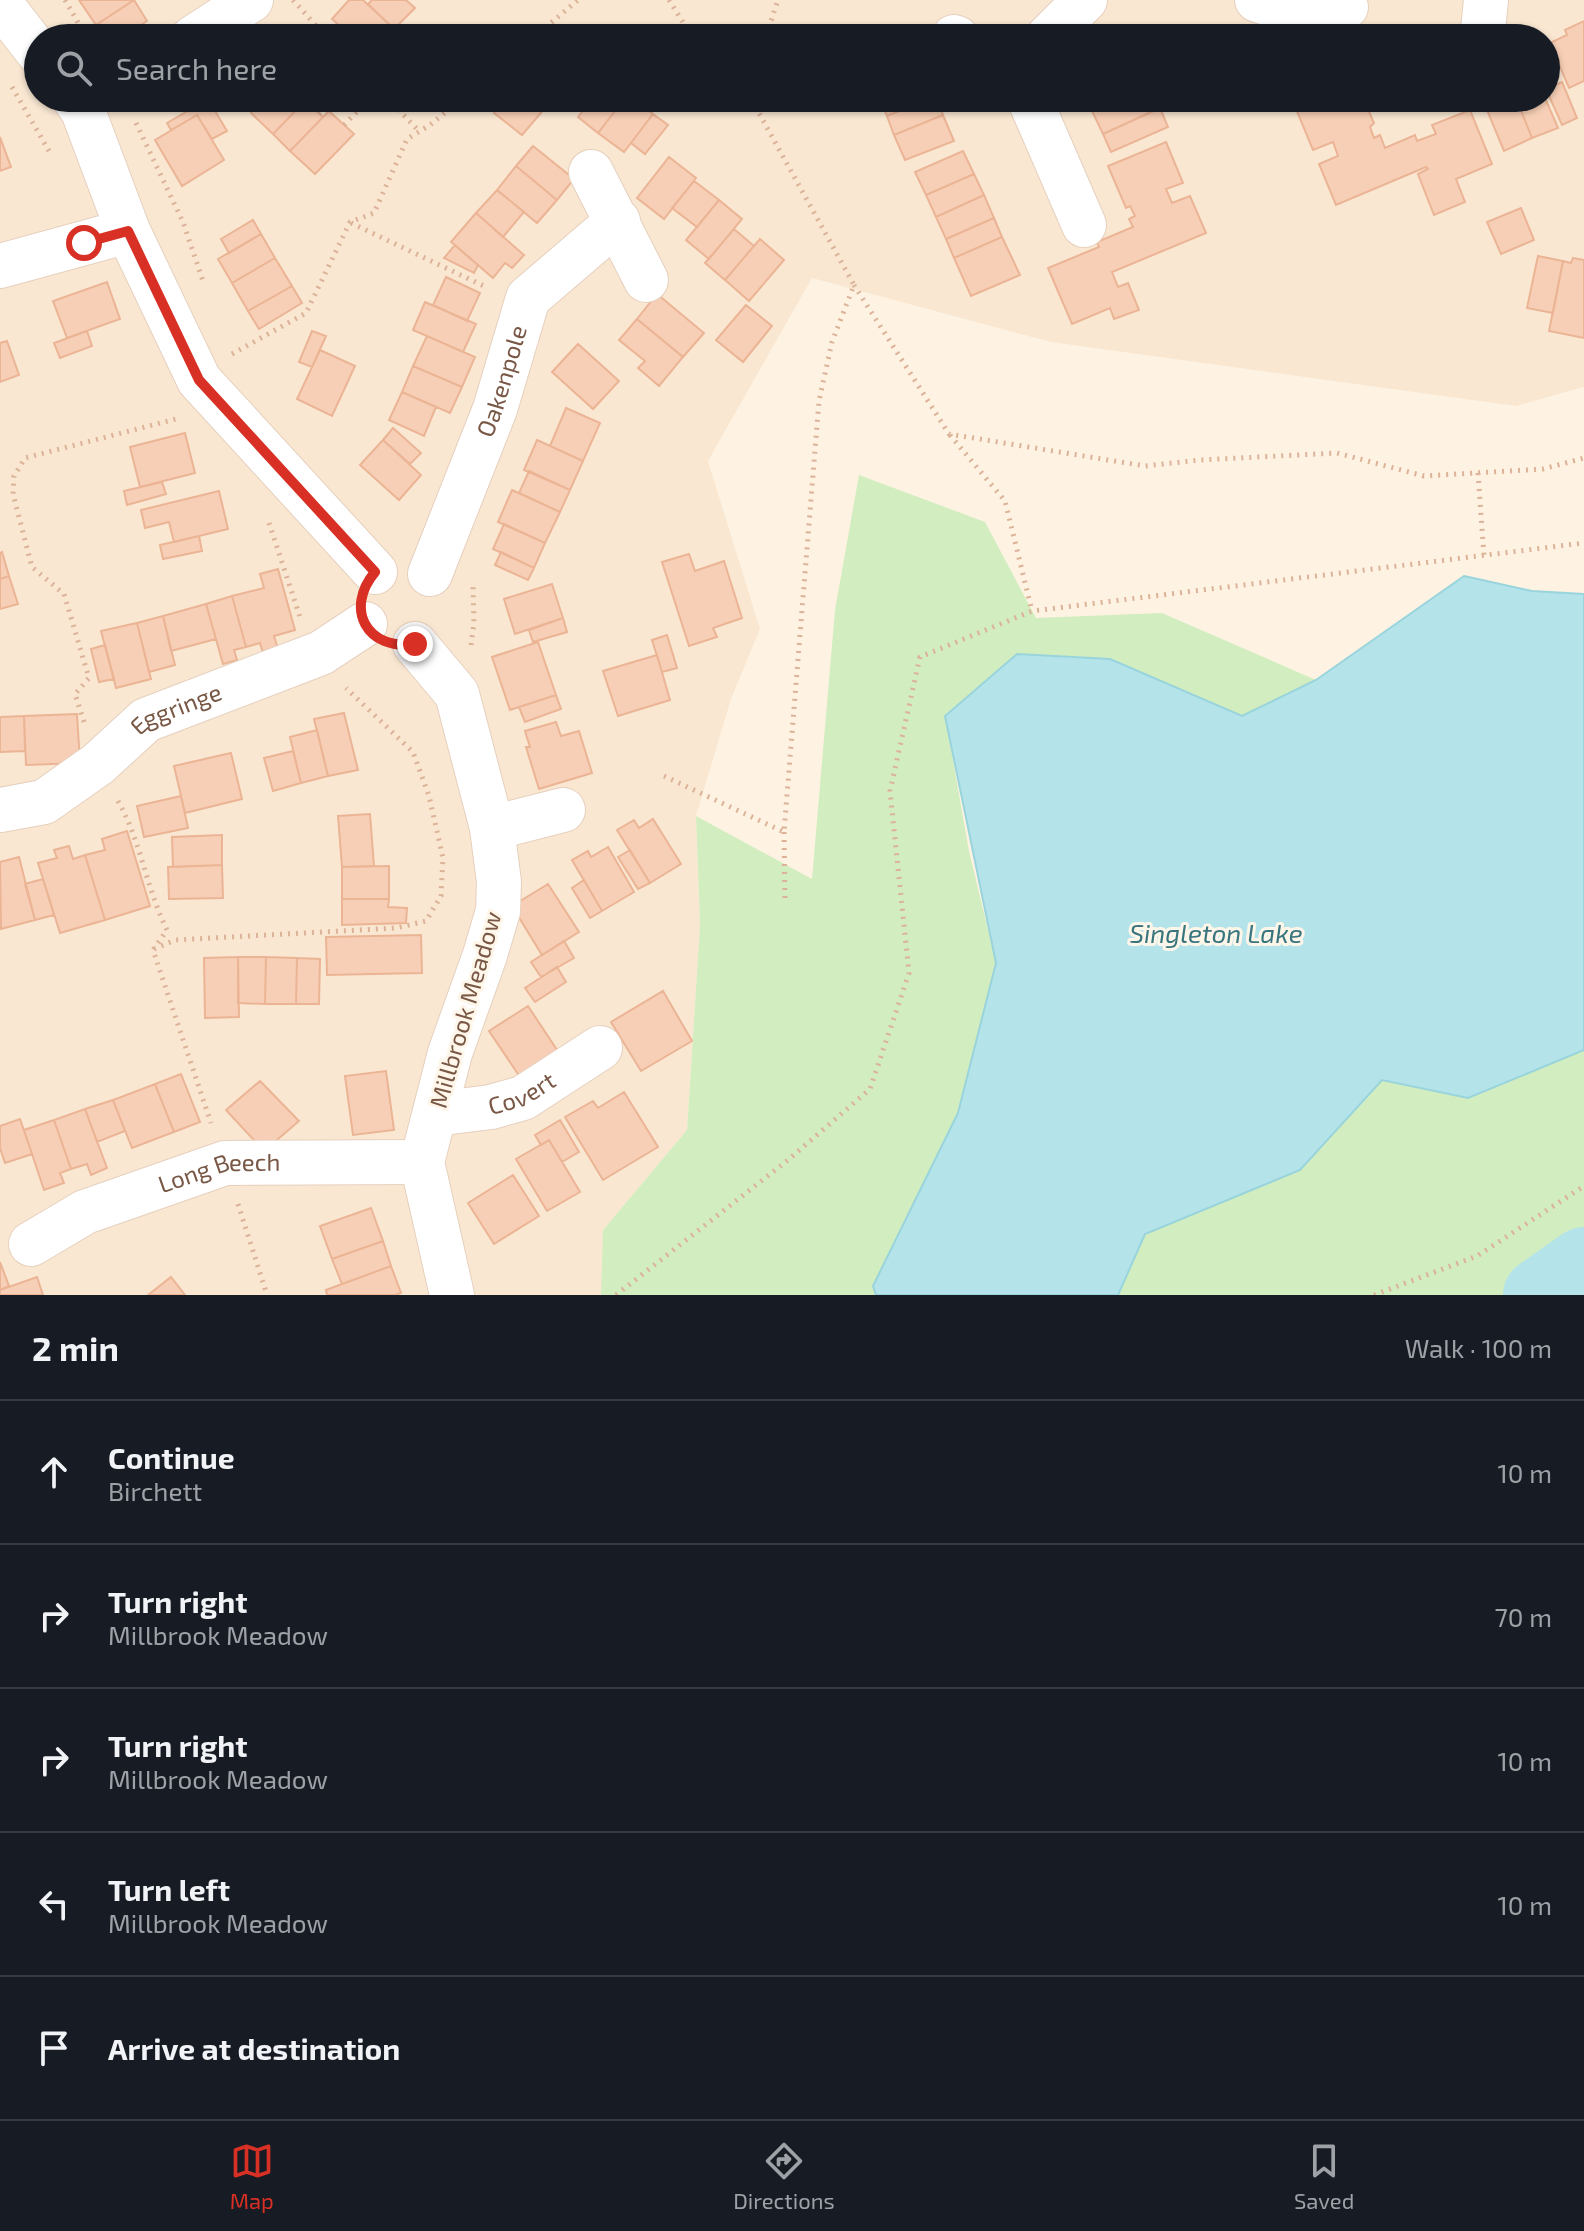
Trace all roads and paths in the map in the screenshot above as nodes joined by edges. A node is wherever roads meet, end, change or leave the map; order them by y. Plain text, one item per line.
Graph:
1 (65, 0) edge
2 (251, 0) edge
3 (293, 0) edge
4 (578, 0) edge
5 (669, 0) edge
6 (778, 0) edge
7 (1085, 0) edge
8 (1257, 0) edge
9 (1486, 0) edge
10 (0, 3) edge
11 (1349, 15) edge
12 (79, 24) edge
13 (214, 24) edge
14 (313, 24) edge
15 (550, 24) edge
16 (684, 24) edge
17 (770, 24) edge
18 (1061, 24) edge
19 (1484, 24) edge
20 (23, 65) edge
21 (37, 112) edge
22 (99, 112) edge
23 (102, 112) edge
24 (357, 112) edge
25 (401, 112) edge
26 (445, 112) edge
27 (758, 112) edge
28 (1035, 112) edge
29 (344, 125) dead end
30 (420, 132) junction
31 (50, 153) dead end
32 (591, 172) dead end
33 (618, 221) junction
34 (350, 222) junction
35 (1084, 225) dead end
36 (128, 231) junction
37 (0, 266) edge
38 (646, 280) dead end
39 (854, 285) junction
40 (207, 294) dead end
41 (525, 306) junction
42 (224, 358) dead end
43 (222, 403) junction
44 (949, 434) junction
45 (1584, 458) edge
46 (1478, 473) junction
47 (294, 483) junction
48 (1584, 543) edge
49 (1484, 556) junction
50 (436, 560) junction
51 (375, 572) junction
52 (1032, 611) junction
53 (365, 624) junction
54 (415, 644) junction
55 (321, 653) junction
56 (470, 657) dead end
57 (98, 764) junction
58 (664, 776) dead end
59 (0, 810) edge
60 (563, 810) dead end
61 (492, 828) junction
62 (784, 832) junction
63 (785, 903) dead end
64 (153, 950) junction
65 (600, 1048) dead end
66 (435, 1114) junction
67 (422, 1162) junction
68 (225, 1163) junction
69 (1584, 1186) edge
70 (31, 1244) dead end
71 (267, 1295) edge
72 (452, 1295) edge
73 (616, 1295) edge
74 (1374, 1295) edge

1 - 12 path
2 - 13 street
3 - 14 path
4 - 15 path
5 - 16 path
6 - 17 path
7 - 18 street
8 - 11 street
9 - 19 street
10 - 20 street
21 - 31 path
22 - 36 street
23 - 40 path
24 - 29 path
25 - 30 path
26 - 30 path
27 - 39 path
28 - 35 street
30 - 34 path
32 - 33 street
33 - 38 street
33 - 41 street, Oakenpole
34 - 41 path
34 - 42 path
36 - 37 street
36 - 43 street
39 - 44 path
39 - 62 path
41 - 50 street, Oakenpole
43 - 47 street
43 - 57 path
44 - 46 path
44 - 52 path
45 - 46 path
46 - 49 path
47 - 51 street
47 - 55 path
48 - 49 path
49 - 52 path
50 - 51 street
50 - 54 street
50 - 56 path
51 - 53 street
52 - 73 path
53 - 54 street
53 - 55 street, Eggringe
54 - 61 street, Millbrook Meadow
55 - 57 street, Eggringe
55 - 64 path
57 - 59 street, Eggringe
57 - 64 path
58 - 62 path
60 - 61 street
61 - 66 street, Millbrook Meadow
62 - 63 path
64 - 68 path
65 - 66 street, Covert
66 - 67 street, Millbrook Meadow
67 - 68 street, Long Beech
67 - 72 street, Millbrook Meadow
68 - 70 street, Long Beech
68 - 71 path
69 - 74 path

